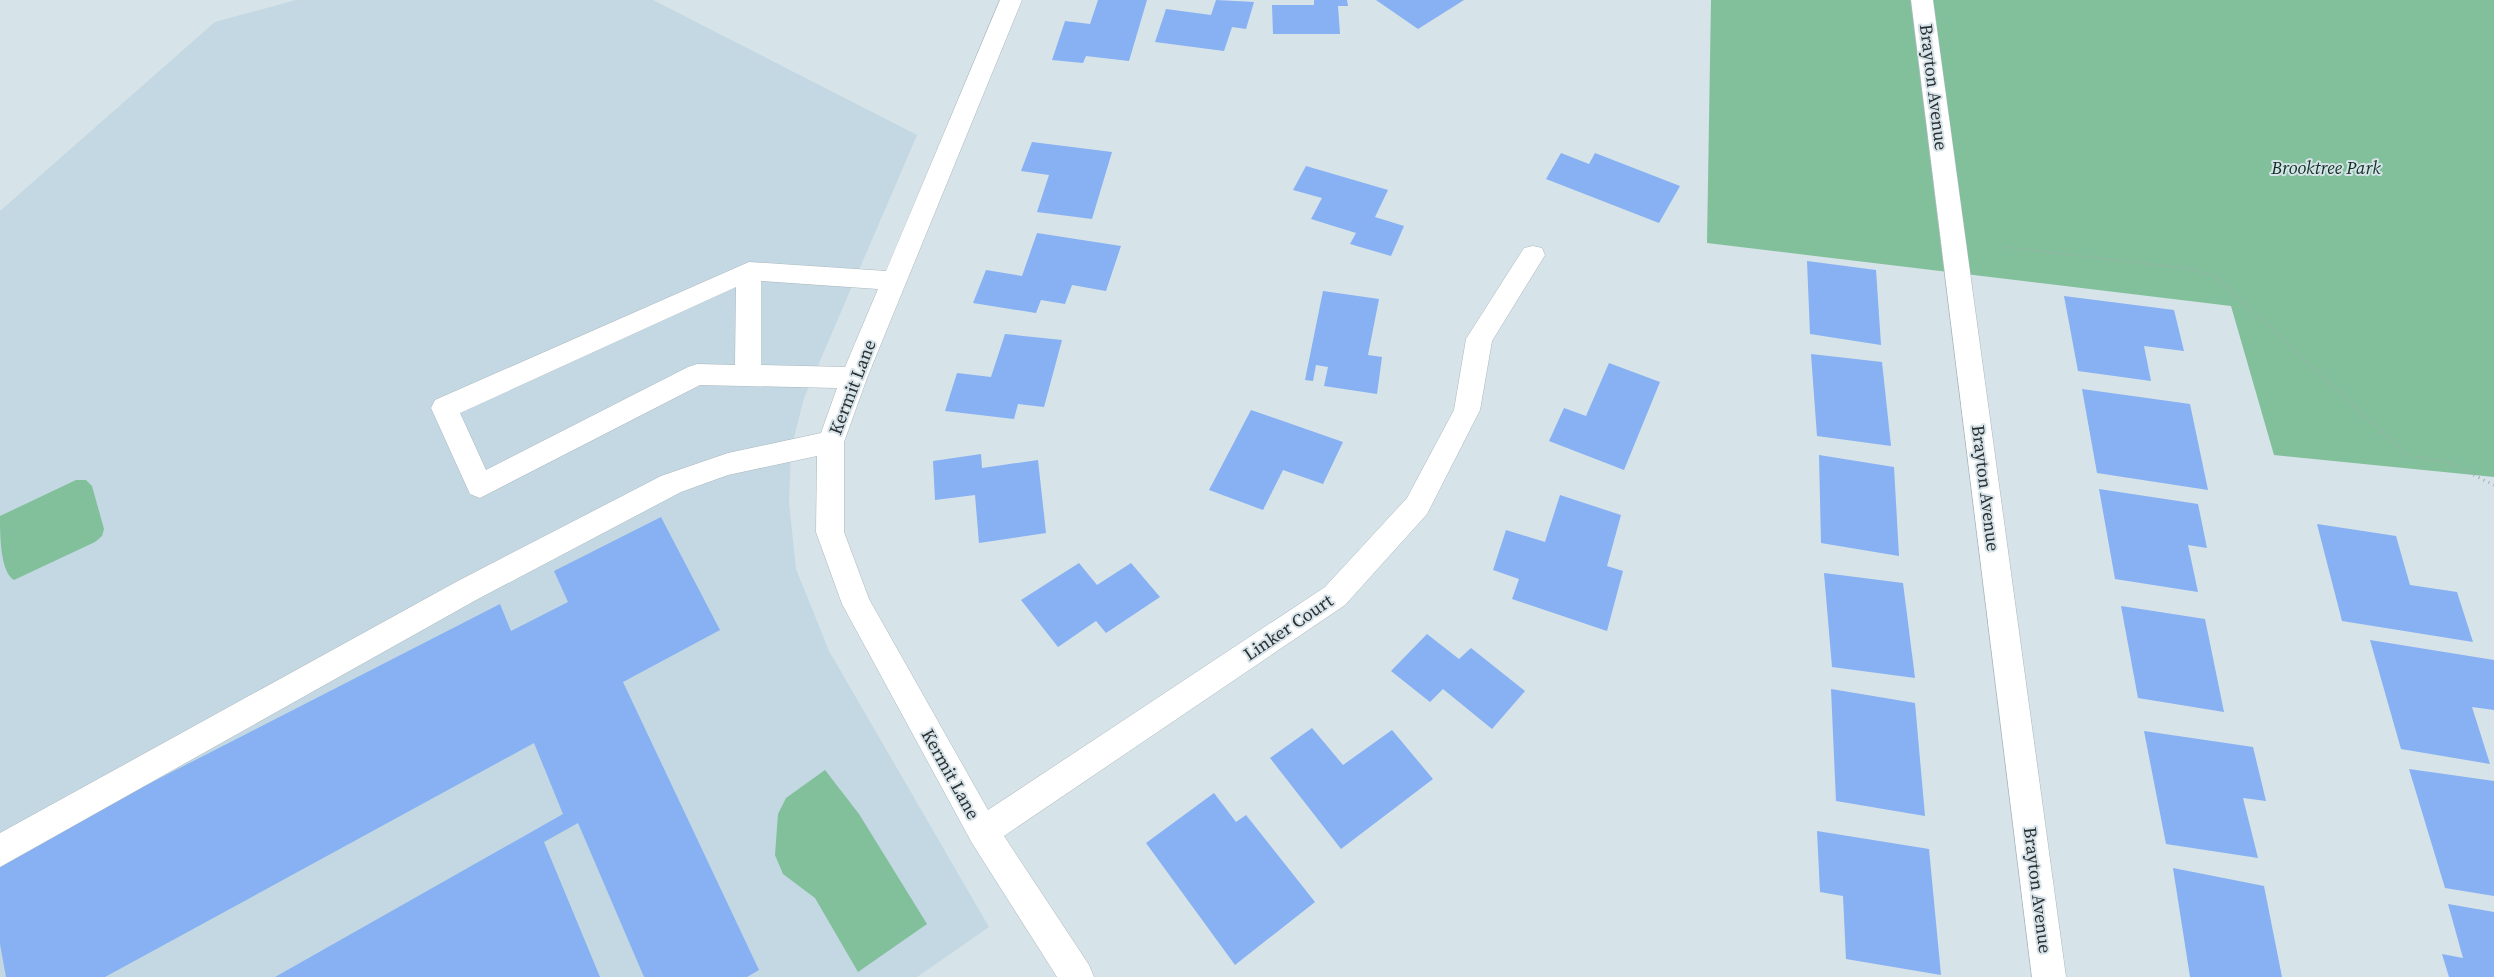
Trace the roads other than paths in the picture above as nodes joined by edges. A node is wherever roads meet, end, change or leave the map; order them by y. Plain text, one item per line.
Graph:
1 (1011, 0) edge
2 (1922, 0) edge
3 (1533, 255) dead end
4 (749, 271) junction
5 (895, 281) junction
6 (748, 375) junction
7 (854, 378) junction
8 (832, 442) junction
9 (983, 832) junction
10 (0, 851) edge
11 (1077, 977) edge
12 (2049, 977) edge

1 - 5 street, Kermit Lane
2 - 12 street, Brayton Avenue
3 - 9 street, Linker Court
4 - 5 street
4 - 6 street
4 - 6 street
5 - 7 street, Kermit Lane
6 - 7 street
7 - 8 street, Kermit Lane
8 - 9 street, Kermit Lane
8 - 10 street
9 - 11 street, Kermit Lane

